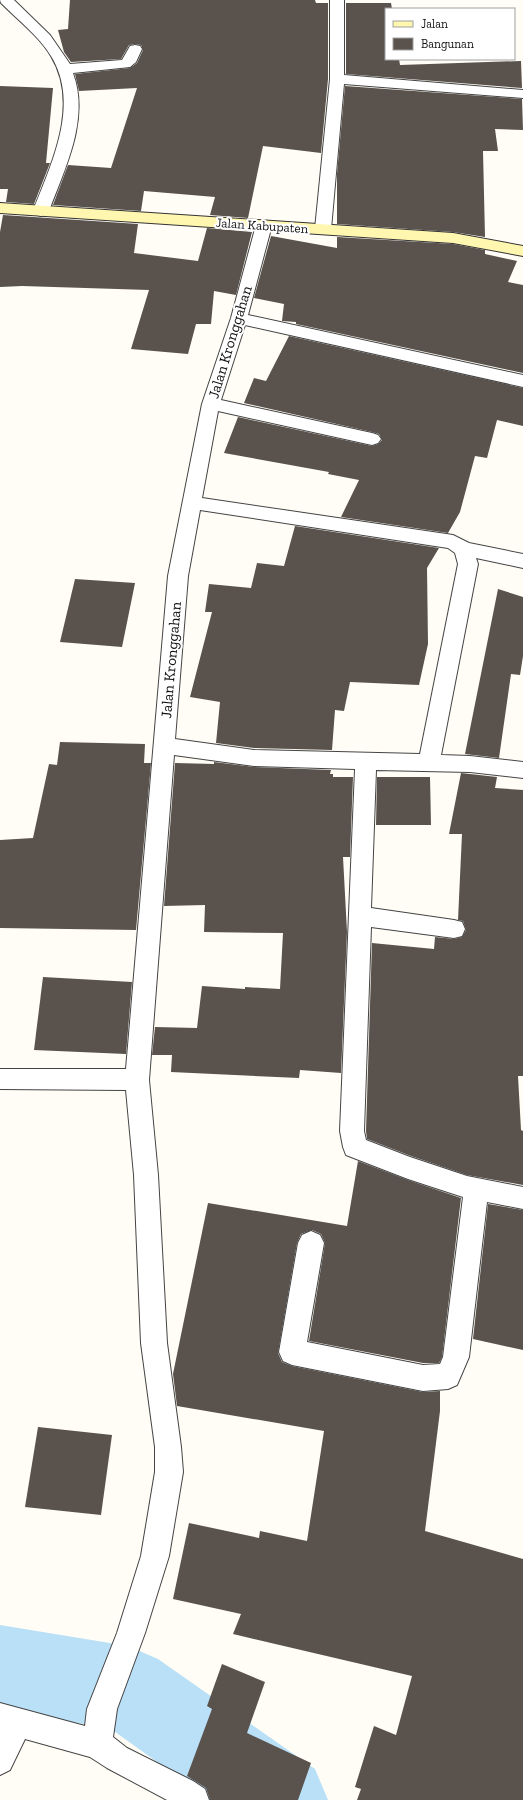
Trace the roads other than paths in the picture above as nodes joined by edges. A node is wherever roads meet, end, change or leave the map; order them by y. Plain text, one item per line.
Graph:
1 (337, 0) edge
2 (6, 6) edge
3 (135, 49) dead end
4 (65, 69) junction
5 (337, 78) junction
6 (523, 94) edge
7 (0, 208) edge
8 (41, 211) junction
9 (264, 224) junction
10 (323, 228) junction
11 (523, 251) edge
12 (238, 318) junction
13 (523, 381) edge
14 (211, 404) junction
15 (372, 439) dead end
16 (193, 504) junction
17 (464, 549) junction
18 (523, 561) edge
19 (164, 746) junction
20 (366, 761) junction
21 (429, 763) junction
22 (523, 770) edge
23 (360, 916) junction
24 (454, 929) dead end
25 (0, 1079) edge
26 (137, 1080) junction
27 (476, 1189) junction
28 (523, 1198) edge
29 (311, 1243) dead end
30 (9, 1720) edge
31 (97, 1744) junction
32 (0, 1760) edge
33 (194, 1800) edge

1 - 5 street
2 - 4 street
3 - 4 street
4 - 8 street
5 - 6 street
5 - 10 street
7 - 8 main road, Jalan Kabupaten
8 - 9 main road, Jalan Kabupaten
9 - 10 main road, Jalan Kabupaten
9 - 12 street, Jalan Kronggahan
10 - 11 main road, Jalan Kabupaten
12 - 13 street
12 - 14 street, Jalan Kronggahan
14 - 15 street
14 - 16 street, Jalan Kronggahan
16 - 17 street
16 - 19 street, Jalan Kronggahan
17 - 18 street
17 - 21 street
19 - 20 street
19 - 26 street, Jalan Kronggahan
20 - 21 street
20 - 23 street
21 - 22 street
23 - 24 street
23 - 27 street
25 - 26 street
26 - 31 street, Jalan Kronggahan
27 - 28 street
27 - 29 street
30 - 31 street
30 - 32 street
31 - 33 street

